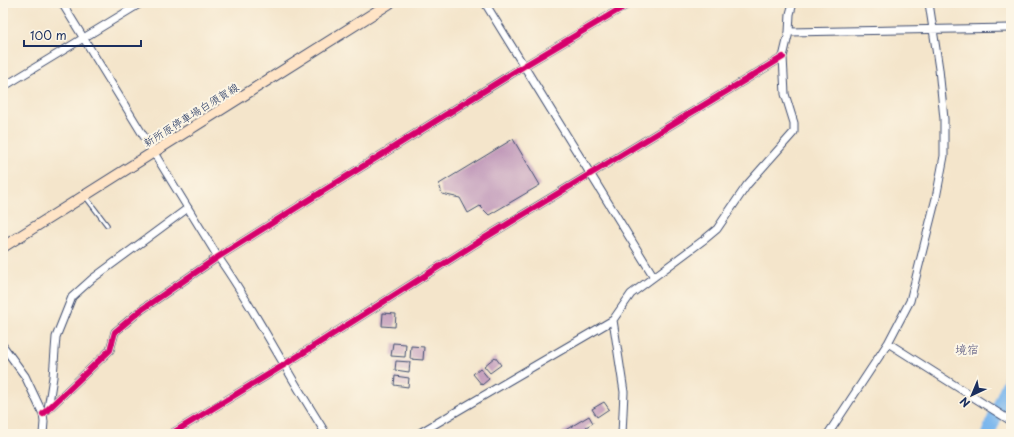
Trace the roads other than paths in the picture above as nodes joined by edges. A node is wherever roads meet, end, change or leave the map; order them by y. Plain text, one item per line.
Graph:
1 (62, 3) edge
2 (141, 3) edge
3 (390, 3) edge
4 (485, 3) edge
5 (630, 3) edge
6 (793, 3) edge
7 (929, 3) edge
8 (933, 28) junction
9 (1011, 28) edge
10 (789, 32) junction
11 (84, 38) junction
12 (783, 57) junction
13 (524, 66) junction
14 (3, 87) edge
15 (153, 153) junction
16 (591, 174) junction
17 (86, 196) junction
18 (188, 208) junction
19 (108, 225) dead end
20 (3, 247) edge
21 (218, 257) junction
22 (654, 277) junction
23 (613, 320) junction
24 (888, 343) junction
25 (3, 346) edge
26 (284, 365) junction
27 (46, 411) junction
28 (1011, 421) edge
29 (44, 422) junction
30 (43, 434) edge
31 (50, 434) edge
32 (171, 434) edge
33 (326, 434) edge
34 (418, 434) edge
35 (622, 434) edge
36 (828, 434) edge

1 - 11 street
2 - 11 street
3 - 15 main road, 新所原停車場白須賀線
4 - 13 street
5 - 13 street
6 - 10 street
7 - 8 street
8 - 9 street
8 - 10 street
8 - 24 street
10 - 12 street
11 - 14 street
11 - 15 street
12 - 16 street
12 - 22 street
13 - 16 street
13 - 21 street
15 - 17 main road, 新所原停車場白須賀線
15 - 18 street
16 - 22 street
16 - 26 street
17 - 19 lane
17 - 20 main road, 新所原停車場白須賀線
18 - 21 street
18 - 27 street
21 - 26 street
21 - 27 street
22 - 23 street
23 - 34 street
23 - 35 street
24 - 28 street
24 - 36 street
25 - 27 street
26 - 32 street
26 - 33 street
27 - 29 street
29 - 30 street
29 - 31 street

